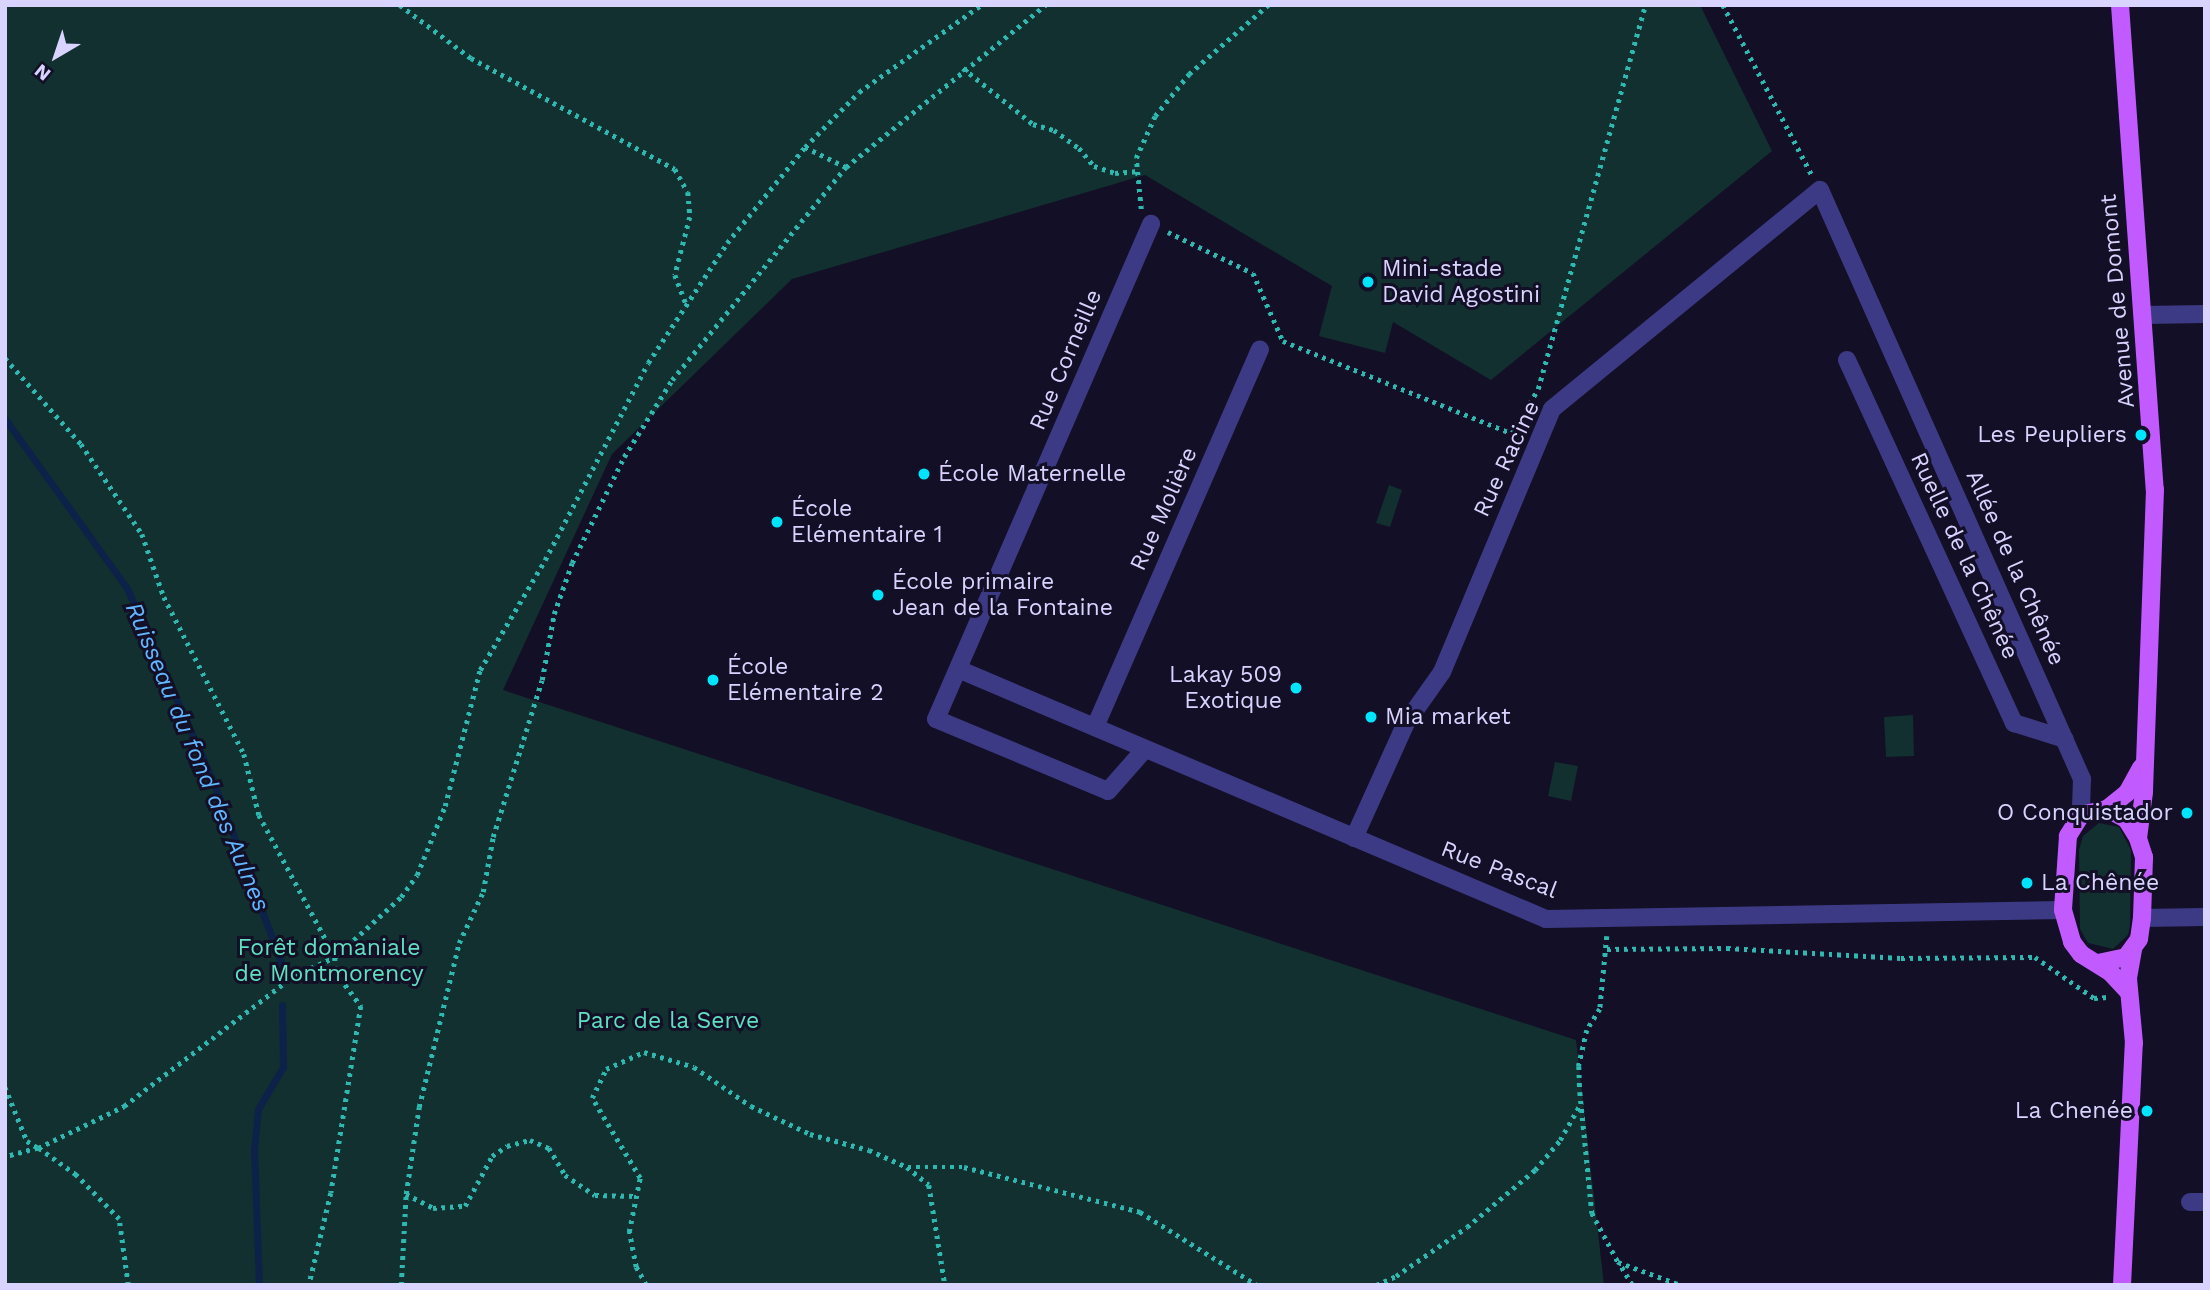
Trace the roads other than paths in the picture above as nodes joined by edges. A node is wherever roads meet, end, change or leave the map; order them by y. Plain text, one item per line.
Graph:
1 (2120, 5) edge
2 (1820, 190) joint
3 (1151, 224) road end
4 (2144, 314) junction
5 (2205, 314) edge
6 (1261, 349) dead end
7 (1847, 360) dead end
8 (958, 669) junction
9 (1095, 727) junction
10 (2065, 739) junction
11 (1145, 749) junction
12 (2144, 761) junction
13 (2085, 788) junction
14 (2105, 809) junction
15 (2081, 815) junction
16 (1354, 838) junction
17 (2138, 838) junction
18 (2063, 910) junction
19 (2205, 917) edge
20 (2142, 918) junction
21 (2133, 949) junction
22 (2098, 963) junction
23 (2129, 992) junction
24 (2122, 1285) edge

1 - 4 main road, Avenue de Domont
2 - 10 street, Allée de la Chênée
2 - 16 street, Rue Racine
3 - 8 street, Rue Corneille
4 - 5 street
4 - 12 main road, Avenue de Domont
6 - 9 street, Rue Molière
7 - 10 street, Ruelle de la Chênée
8 - 9 street, Rue Pascal
8 - 11 street, Rue Corneille
9 - 11 street, Rue Pascal
10 - 13 street, Allée de la Chênée
11 - 16 street, Rue Pascal
12 - 14 main road
12 - 17 main road, Avenue de Domont
13 - 14 street, Allée de la Chênée
13 - 15 street
14 - 15 main road
14 - 17 main road
15 - 18 main road
16 - 18 street, Rue Pascal
17 - 20 main road, Avenue de Domont
18 - 22 main road
19 - 20 street
20 - 21 main road, Avenue de Domont
21 - 22 main road
21 - 23 main road, Avenue de Domont
22 - 23 main road
23 - 24 main road, Avenue de Domont

